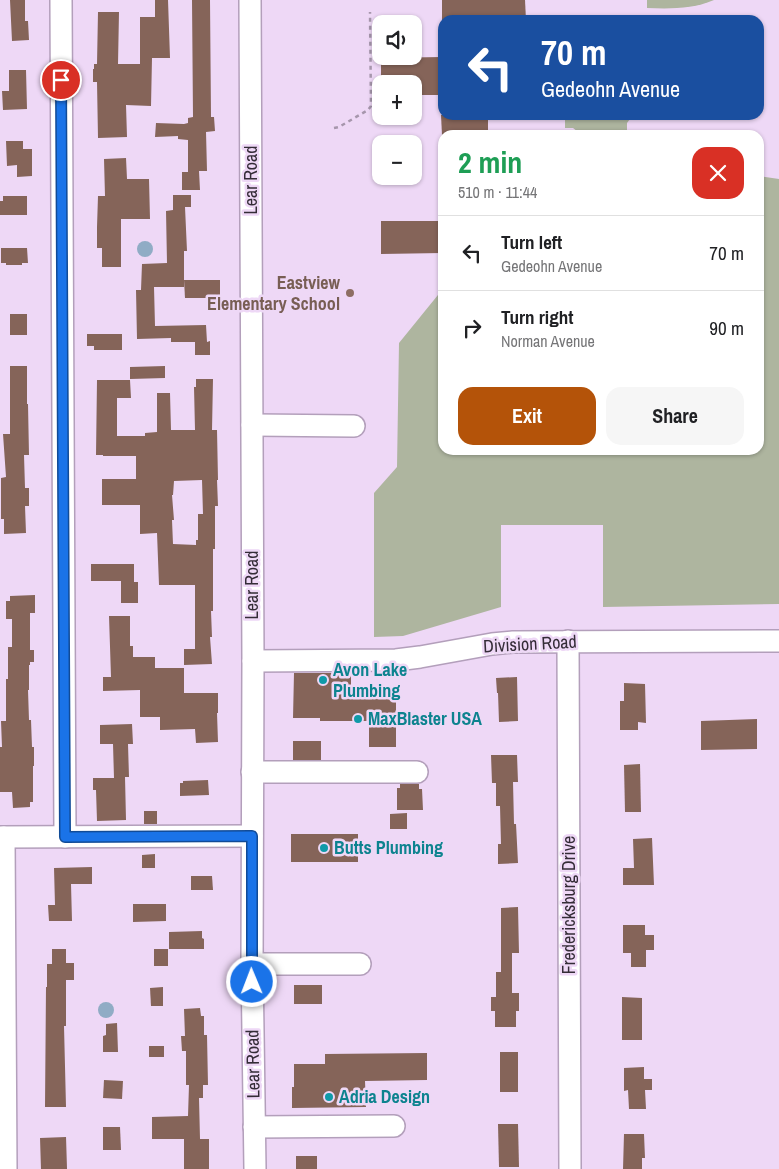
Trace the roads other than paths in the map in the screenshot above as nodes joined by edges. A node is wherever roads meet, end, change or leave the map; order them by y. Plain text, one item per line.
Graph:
1 (61, 0) edge
2 (250, 0) edge
3 (252, 425) junction
4 (354, 426) dead end
5 (568, 641) junction
6 (779, 641) edge
7 (253, 661) junction
8 (252, 772) junction
9 (417, 772) dead end
10 (252, 836) junction
11 (2, 837) edge
12 (65, 837) junction
13 (252, 964) junction
14 (360, 964) dead end
15 (394, 1126) dead end
16 (254, 1127) junction
17 (6, 1169) edge
18 (255, 1169) edge
19 (570, 1169) edge

1 - 12 street
2 - 3 street, Lear Road
3 - 4 street
3 - 7 street, Lear Road
5 - 6 street, Division Road
5 - 7 street, Division Road
5 - 19 street, Fredericksburg Drive
7 - 8 street, Lear Road
8 - 9 street
8 - 10 street, Lear Road
10 - 12 street
10 - 13 street, Lear Road
11 - 12 street
11 - 17 street
13 - 14 street
13 - 16 street, Lear Road
15 - 16 street
16 - 18 street, Lear Road

